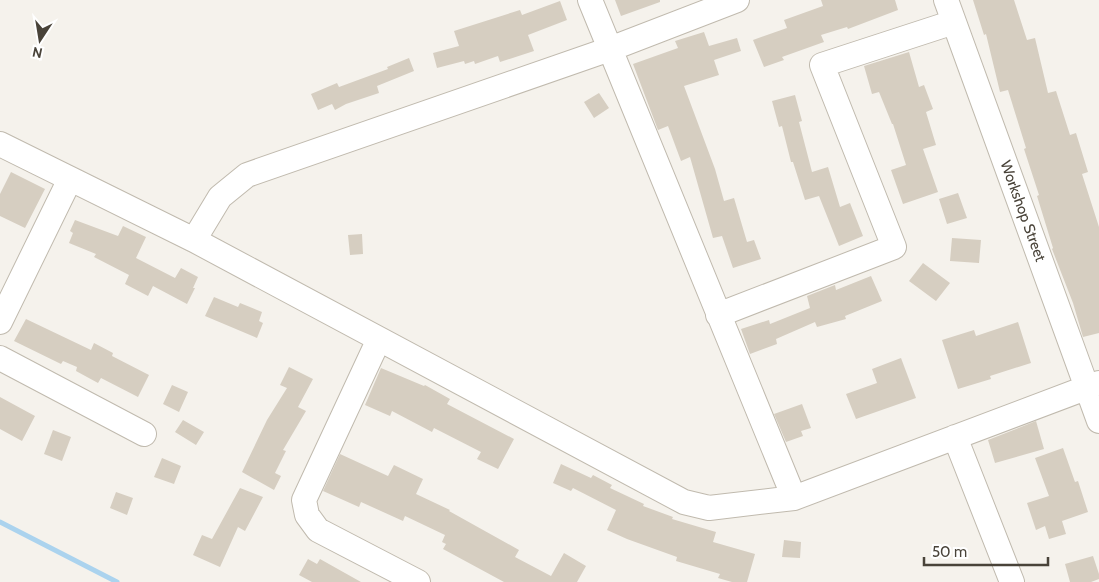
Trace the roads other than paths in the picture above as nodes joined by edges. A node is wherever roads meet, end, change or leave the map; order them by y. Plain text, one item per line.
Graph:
1 (590, 0) edge
2 (737, 0) edge
3 (946, 0) edge
4 (954, 22) junction
5 (610, 49) junction
6 (0, 144) edge
7 (70, 179) junction
8 (194, 240) junction
9 (718, 316) junction
10 (0, 322) edge
11 (379, 339) junction
12 (0, 358) edge
13 (1093, 385) edge
14 (1099, 421) edge
15 (144, 434) dead end
16 (956, 437) junction
17 (794, 498) junction
18 (418, 582) edge
19 (1012, 582) edge

1 - 5 street
2 - 5 street
3 - 4 street, Workshop Street
4 - 9 street
4 - 13 street, Workshop Street
5 - 8 street
5 - 9 street
6 - 7 street
7 - 8 street
7 - 10 street
8 - 11 street
9 - 17 street
11 - 17 street
11 - 18 street
12 - 15 street
13 - 14 street, Workshop Street
13 - 16 street
16 - 17 street
16 - 19 street

